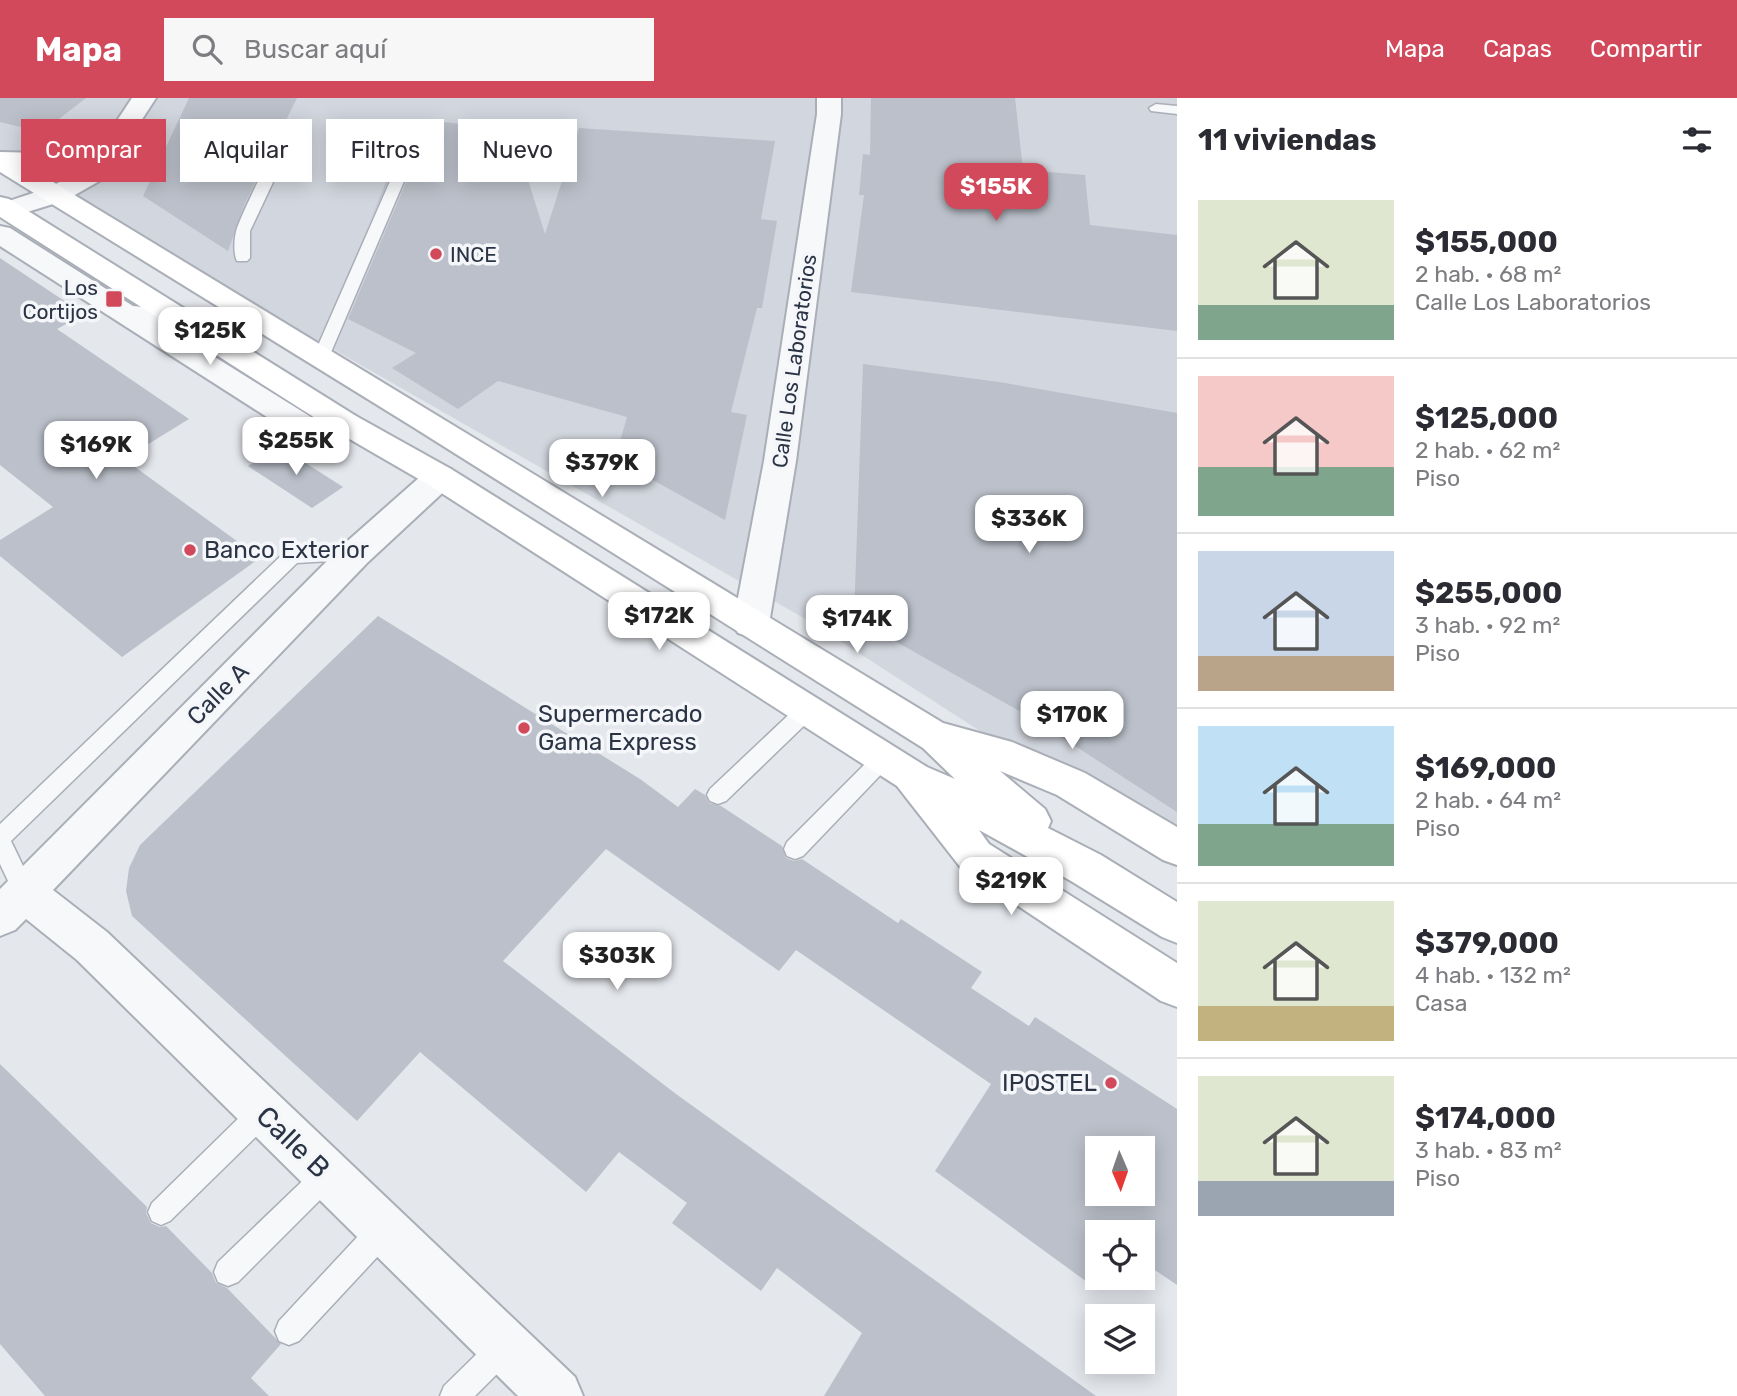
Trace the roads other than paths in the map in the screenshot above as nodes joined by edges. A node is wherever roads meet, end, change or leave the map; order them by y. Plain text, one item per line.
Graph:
1 (121, 98) edge
2 (144, 98) edge
3 (829, 98) edge
4 (1156, 108) dead end
5 (1177, 110) edge
6 (104, 119) edge
7 (0, 160) edge
8 (21, 160) edge
9 (51, 182) edge
10 (266, 182) edge
11 (397, 182) edge
12 (46, 187) junction
13 (3, 216) edge
14 (242, 258) dead end
15 (127, 314) junction
16 (176, 316) junction
17 (321, 357) junction
18 (345, 423) junction
19 (440, 477) junction
20 (355, 554) junction
21 (751, 624) junction
22 (806, 710) junction
23 (932, 736) junction
24 (897, 766) junction
25 (718, 795) dead end
26 (0, 840) edge
27 (1177, 848) edge
28 (795, 849) dead end
29 (1086, 868) junction
30 (12, 905) edge
31 (1177, 924) edge
32 (1177, 987) edge
33 (263, 1112) junction
34 (327, 1175) junction
35 (162, 1212) dead end
36 (384, 1229) junction
37 (228, 1272) dead end
38 (289, 1331) dead end
39 (505, 1346) junction
40 (454, 1396) edge
41 (556, 1396) edge

1 - 6 street
2 - 12 street
3 - 21 street, Calle Los Laboratorios
4 - 5 lane
7 - 8 main road
7 - 12 main road
9 - 12 street
10 - 14 lane
11 - 17 lane
12 - 13 street
12 - 17 main road
13 - 15 street
13 - 16 main road
15 - 16 street
15 - 18 street
16 - 18 main road
17 - 21 main road
18 - 19 main road
19 - 20 street, Calle A
19 - 22 main road
20 - 26 lane
20 - 30 street, Calle A
21 - 23 main road
22 - 24 main road
22 - 25 lane
23 - 27 main road
23 - 29 main road
24 - 28 lane
24 - 29 main road
24 - 32 main road
26 - 30 lane
29 - 31 main road
30 - 33 street, Calle B
33 - 34 street, Calle B
33 - 35 lane
34 - 36 street, Calle B
34 - 37 lane
36 - 38 lane
36 - 39 street, Calle B
39 - 40 lane
39 - 41 street, Calle B

